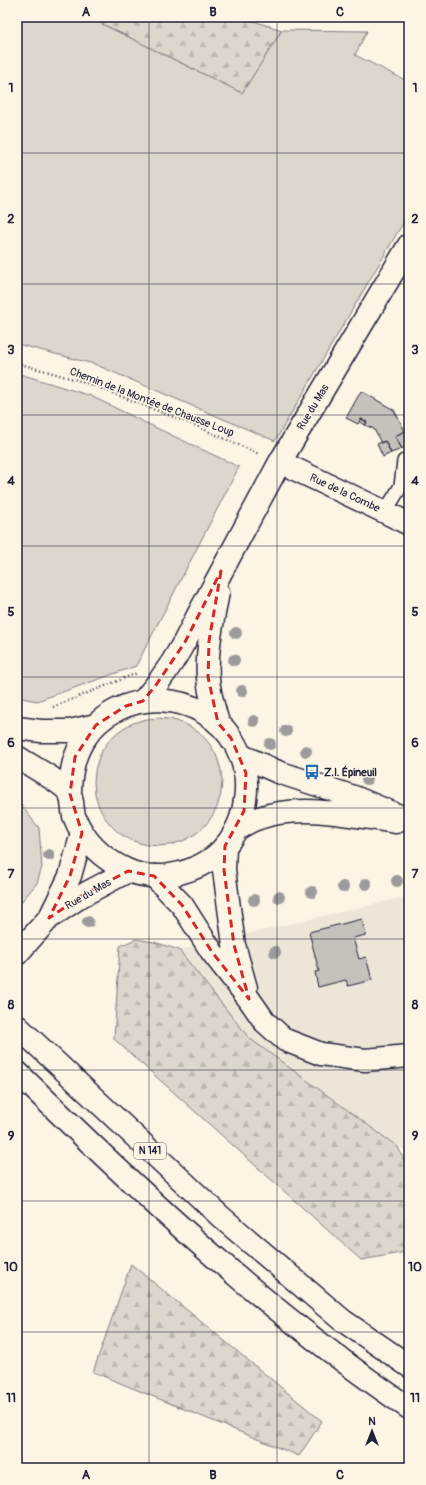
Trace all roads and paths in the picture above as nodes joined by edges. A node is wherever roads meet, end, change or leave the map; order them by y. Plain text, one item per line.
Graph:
1 (409, 245) edge
2 (17, 363) edge
3 (404, 461) dead end
4 (280, 462) junction
5 (385, 512) junction
6 (409, 524) edge
7 (221, 571) junction
8 (144, 670) dead end
9 (143, 701) junction
10 (218, 723) junction
11 (96, 725) junction
12 (17, 728) edge
13 (41, 731) junction
14 (240, 755) junction
15 (17, 757) edge
16 (70, 794) junction
17 (409, 822) edge
18 (82, 833) junction
19 (231, 837) junction
20 (128, 871) junction
21 (154, 876) junction
22 (50, 918) junction
23 (22, 949) edge
24 (249, 999) junction
25 (17, 1026) edge
26 (409, 1056) edge
27 (17, 1072) edge
28 (409, 1366) edge
29 (409, 1408) edge

1 - 4 main road, Rue du Mas
2 - 4 path, Chemin de la Montée de Chausse Loup
3 - 5 lane
4 - 5 main road, Rue de la Combe
4 - 7 main road, Rue du Mas
5 - 6 main road, Rue de la Combe
7 - 9 main road, Rue du Mas
7 - 10 main road, Rue du Mas
8 - 13 path
9 - 10 main road
9 - 11 main road
10 - 14 main road
11 - 13 main road
11 - 16 main road
12 - 13 main road
14 - 17 main road
14 - 19 main road
15 - 16 main road
16 - 18 main road
17 - 19 main road
18 - 20 main road
18 - 22 main road, Rue du Mas
19 - 21 main road
19 - 24 main road
20 - 21 main road
20 - 22 main road, Rue du Mas
21 - 24 main road
22 - 23 main road, Rue du Mas
24 - 26 main road
25 - 28 main road, N 141
27 - 29 main road

